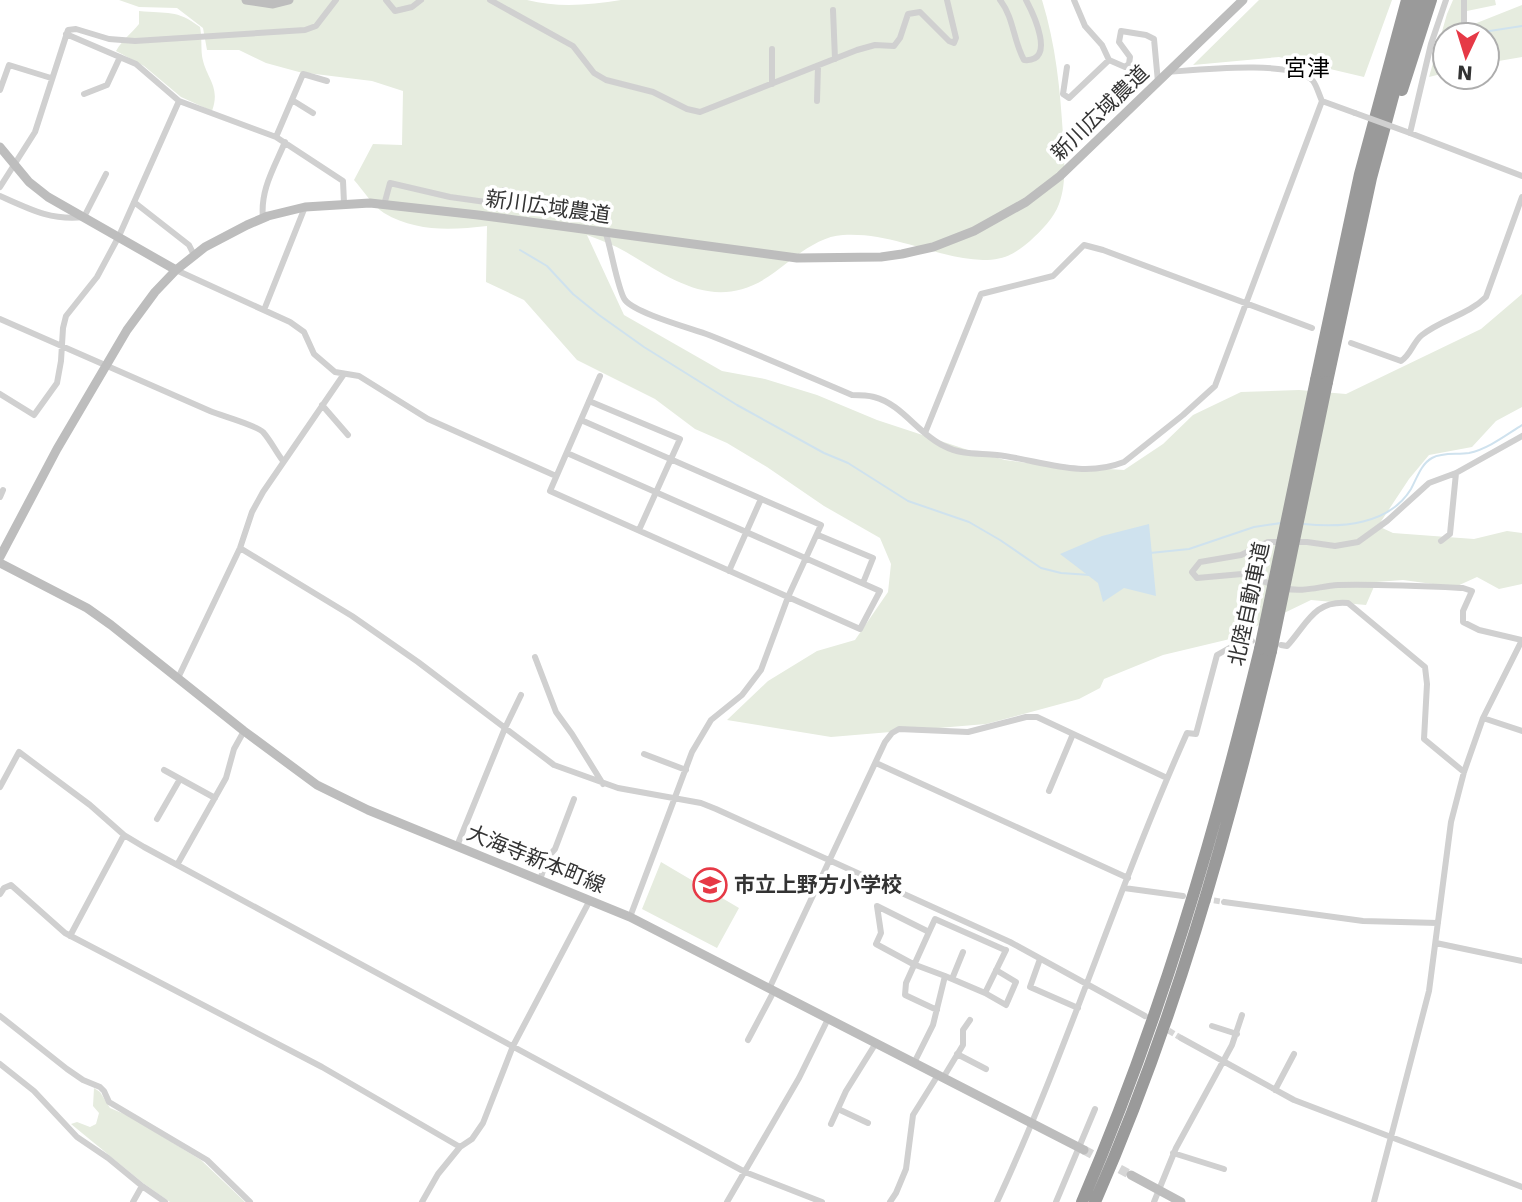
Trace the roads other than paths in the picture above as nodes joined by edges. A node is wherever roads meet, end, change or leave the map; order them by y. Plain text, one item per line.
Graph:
1 (246, 0) edge
2 (289, 0) edge
3 (336, 0) edge
4 (386, 0) edge
5 (421, 0) edge
6 (490, 0) edge
7 (947, 0) edge
8 (1000, 0) edge
9 (1026, 0) edge
10 (1074, 0) edge
11 (1243, 0) edge
12 (1407, 0) edge
13 (1419, 0) edge
14 (1431, 0) edge
15 (1447, 0) edge
16 (1464, 0) edge
17 (833, 10) dead end
18 (1464, 21) edge
19 (66, 34) junction
20 (772, 49) dead end
21 (120, 57) junction
22 (835, 59) junction
23 (1109, 60) junction
24 (818, 66) junction
25 (1068, 67) dead end
26 (1168, 72) junction
27 (51, 78) junction
28 (327, 81) dead end
29 (1158, 82) junction
30 (772, 84) junction
31 (0, 90) edge
32 (84, 94) dead end
33 (292, 100) junction
34 (179, 101) junction
35 (817, 101) dead end
36 (1322, 101) junction
37 (313, 113) dead end
38 (1410, 133) junction
39 (276, 137) junction
40 (285, 142) junction
41 (0, 147) edge
42 (15, 166) junction
43 (106, 174) dead end
44 (1522, 176) edge
45 (0, 187) edge
46 (504, 190) dead end
47 (0, 196) edge
48 (1522, 197) edge
49 (134, 202) junction
50 (344, 203) junction
51 (384, 205) junction
52 (305, 207) junction
53 (84, 217) junction
54 (263, 218) junction
55 (606, 233) junction
56 (119, 236) junction
57 (194, 256) junction
58 (176, 270) junction
59 (1344, 303) junction
60 (1245, 304) junction
61 (264, 310) junction
62 (0, 319) edge
63 (1312, 328) dead end
64 (1351, 343) dead end
65 (61, 346) junction
66 (106, 366) junction
67 (344, 374) junction
68 (600, 376) dead end
69 (1322, 381) junction
70 (0, 394) edge
71 (589, 401) junction
72 (321, 405) junction
73 (581, 420) junction
74 (925, 433) junction
75 (348, 435) dead end
76 (1522, 436) edge
77 (567, 453) junction
78 (671, 459) junction
79 (283, 461) junction
80 (1456, 473) junction
81 (556, 476) junction
82 (655, 491) junction
83 (761, 499) junction
84 (639, 530) junction
85 (747, 531) junction
86 (818, 535) junction
87 (1441, 541) dead end
88 (240, 548) junction
89 (0, 557) edge
90 (806, 558) junction
91 (0, 563) edge
92 (729, 571) junction
93 (863, 583) junction
94 (788, 597) junction
95 (1266, 646) junction
96 (535, 657) dead end
97 (178, 678) junction
98 (521, 695) dead end
99 (1483, 718) junction
100 (505, 727) junction
101 (244, 731) junction
102 (1522, 731) edge
103 (1073, 734) junction
104 (644, 754) dead end
105 (876, 763) junction
106 (164, 770) dead end
107 (686, 770) junction
108 (1464, 772) junction
109 (1167, 778) junction
110 (180, 779) junction
111 (603, 784) junction
112 (0, 787) edge
113 (1049, 791) dead end
114 (215, 798) junction
115 (574, 799) dead end
116 (676, 799) junction
117 (157, 819) dead end
118 (124, 835) junction
119 (457, 846) junction
120 (831, 860) junction
121 (177, 865) junction
122 (1128, 878) junction
123 (540, 880) junction
124 (1124, 888) junction
125 (0, 894) edge
126 (1182, 896) dead end
127 (590, 900) junction
128 (1224, 902) tunnel mouth
129 (630, 917) junction
130 (1438, 923) junction
131 (929, 932) junction
132 (71, 936) junction
133 (1010, 942) junction
134 (1436, 943) junction
135 (1005, 950) junction
136 (963, 952) dead end
137 (1040, 959) junction
138 (1522, 961) edge
139 (913, 964) junction
140 (996, 970) junction
141 (949, 977) junction
142 (1087, 985) junction
143 (771, 990) junction
144 (985, 993) junction
145 (1078, 1008) junction
146 (937, 1010) junction
147 (1242, 1015) dead end
148 (0, 1016) edge
149 (1144, 1016) dead end
150 (828, 1018) junction
151 (970, 1020) dead end
152 (1212, 1026) dead end
153 (1237, 1034) junction
154 (1181, 1038) tunnel mouth
155 (748, 1040) dead end
156 (876, 1043) junction
157 (513, 1046) junction
158 (957, 1054) junction
159 (1294, 1054) dead end
160 (1224, 1062) junction
161 (914, 1063) junction
162 (0, 1064) edge
163 (986, 1069) dead end
164 (940, 1077) junction
165 (1275, 1090) junction
166 (838, 1109) junction
167 (1095, 1109) dead end
168 (867, 1123) dead end
169 (831, 1124) dead end
170 (1033, 1124) junction
171 (1391, 1138) junction
172 (460, 1147) junction
173 (1082, 1149) junction
174 (1173, 1153) junction
175 (1224, 1169) dead end
176 (745, 1172) junction
177 (1131, 1175) tunnel mouth
178 (142, 1186) junction
179 (1522, 1187) edge
180 (1159, 1190) junction
181 (133, 1202) edge
182 (165, 1202) edge
183 (250, 1202) edge
184 (422, 1202) edge
185 (727, 1202) edge
186 (822, 1202) edge
187 (890, 1202) edge
188 (997, 1202) edge
189 (1056, 1202) edge
190 (1082, 1202) edge
191 (1095, 1202) edge
192 (1154, 1202) edge
193 (1181, 1202) edge
194 (1374, 1202) edge

1 - 2 street
3 - 19 street
4 - 5 street
6 - 30 street
7 - 22 street
8 - 9 street
10 - 23 street
11 - 26 street, 新川広域農道
12 - 69 highway, 北陸自動車道
13 - 59 highway, 北陸自動車道
14 - 59 highway
15 - 38 street
16 - 18 street
17 - 22 street
19 - 21 street
19 - 27 street
20 - 30 street
21 - 32 street
21 - 34 street
22 - 24 street
23 - 25 street
23 - 29 street
24 - 30 street
24 - 35 street
26 - 29 street, 新川広域農道
26 - 36 street
27 - 31 street
27 - 42 street
28 - 33 street
29 - 55 street, 新川広域農道
33 - 37 street
33 - 39 street
34 - 39 street
34 - 49 street
36 - 38 street, bridge
36 - 60 street
38 - 44 street
39 - 40 street
40 - 50 street
40 - 54 street
41 - 42 street
42 - 45 street
42 - 53 street
43 - 53 street
46 - 51 street
47 - 53 street
48 - 64 street
49 - 56 street
49 - 57 street
50 - 51 street, 新川広域農道
50 - 52 street, 新川広域農道
51 - 55 street, 新川広域農道
52 - 54 street, 新川広域農道
52 - 61 street
53 - 56 street
54 - 57 street, 新川広域農道
55 - 74 street
56 - 58 street
56 - 65 street
57 - 58 street, 新川広域農道
58 - 61 street
58 - 66 street, 新川広域農道
59 - 69 highway, 北陸自動車道
60 - 63 street
60 - 74 street
60 - 74 street
61 - 67 street
62 - 65 street
65 - 66 street
65 - 70 street
66 - 79 street
66 - 89 street, 新川広域農道
67 - 72 street
67 - 81 street
68 - 71 street
69 - 95 highway, 北陸自動車道, bridge
71 - 73 street
71 - 78 street
72 - 75 street
72 - 79 street
73 - 77 street
73 - 78 street
76 - 80 street
77 - 81 street
77 - 82 street
78 - 82 street
78 - 83 street
79 - 88 street
80 - 87 street
80 - 99 street
81 - 84 street
82 - 84 street
82 - 85 street
83 - 85 street
83 - 86 street
84 - 92 street
85 - 90 street
85 - 92 street
86 - 90 street
86 - 93 street
88 - 97 street
88 - 100 street
90 - 93 street
90 - 94 street
91 - 97 street, 大海寺新本町線
92 - 94 street
93 - 94 street
94 - 107 street
95 - 108 street
95 - 109 street
95 - 190 highway, 北陸自動車道
95 - 191 highway, 北陸自動車道
96 - 111 street
97 - 101 street, 大海寺新本町線
98 - 100 street
99 - 102 street
99 - 108 street
100 - 111 street
100 - 119 street
101 - 114 street
101 - 119 street, 大海寺新本町線
103 - 105 street
103 - 109 street
103 - 113 street
104 - 107 street
105 - 120 street
105 - 122 street
106 - 110 street
107 - 116 street
108 - 130 street
109 - 122 street
110 - 114 street
110 - 117 street
111 - 116 street
112 - 118 street
114 - 121 street
115 - 123 street
116 - 120 street
116 - 129 street
118 - 121 street
118 - 132 street
119 - 123 street, 大海寺新本町線
120 - 133 street
120 - 143 street
121 - 157 street
122 - 124 street
123 - 127 street, 大海寺新本町線
124 - 126 street
124 - 142 street
125 - 132 street
127 - 129 street, 大海寺新本町線
127 - 157 street
128 - 130 street
129 - 143 street, 大海寺新本町線
130 - 134 street
131 - 135 street
131 - 139 street
131 - 139 street
132 - 172 street
133 - 135 street
133 - 137 street
134 - 138 street
134 - 171 street
135 - 140 street
136 - 141 street
137 - 142 street
137 - 145 street
139 - 141 street
139 - 146 street
140 - 144 street
140 - 144 street
141 - 144 street
141 - 146 street
142 - 145 street
142 - 149 street
143 - 150 street, 大海寺新本町線
143 - 155 street
145 - 170 street
146 - 161 street
147 - 153 street
148 - 183 street
150 - 156 street, 大海寺新本町線
150 - 176 street
151 - 158 street
152 - 153 street
153 - 160 street
154 - 160 street
156 - 161 street, 大海寺新本町線
156 - 166 street
157 - 172 street
157 - 176 street
158 - 163 street
158 - 164 street
159 - 165 street
160 - 165 street
160 - 174 street
161 - 164 street, 大海寺新本町線
162 - 178 street
164 - 170 street, 大海寺新本町線
164 - 187 street
165 - 171 street
166 - 168 street
166 - 169 street
167 - 173 street
170 - 173 street, 大海寺新本町線
170 - 188 street
171 - 179 street
171 - 194 street
172 - 184 street
173 - 189 street
174 - 175 street
174 - 180 street
176 - 185 street
176 - 186 street
177 - 180 street
178 - 181 street
178 - 182 street
180 - 192 street
180 - 193 street

